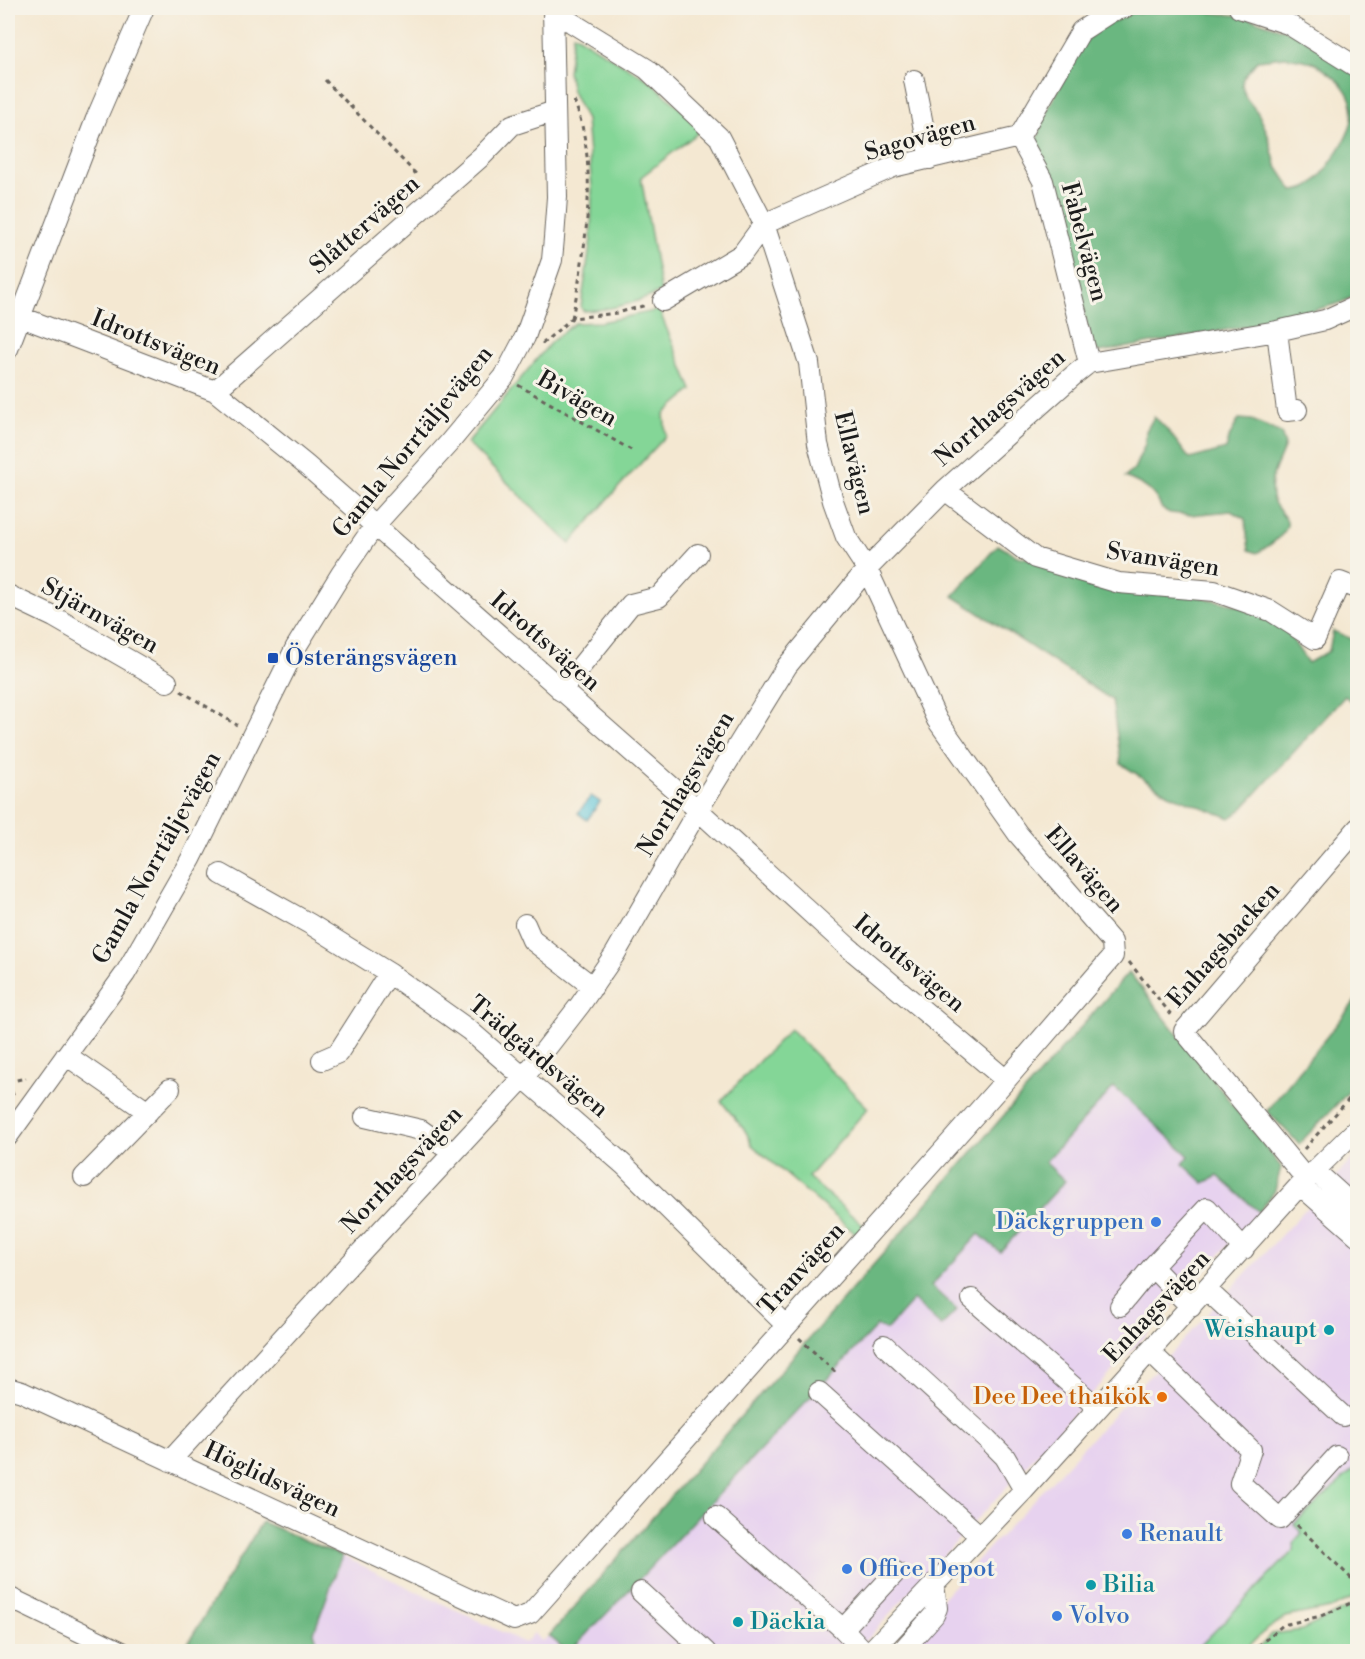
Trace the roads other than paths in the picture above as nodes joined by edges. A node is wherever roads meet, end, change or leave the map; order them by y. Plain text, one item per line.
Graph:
1 (144, 8) edge
2 (1124, 8) edge
3 (1239, 8) edge
4 (553, 13) edge
5 (1358, 68) edge
6 (914, 80) dead end
7 (555, 111) junction
8 (1019, 137) junction
9 (930, 159) junction
10 (764, 224) junction
11 (663, 301) road end
12 (1358, 305) edge
13 (14, 314) edge
14 (1277, 331) junction
15 (8, 349) edge
16 (1089, 363) junction
17 (215, 391) junction
18 (1297, 410) dead end
19 (945, 490) junction
20 (375, 525) junction
21 (698, 554) dead end
22 (867, 569) junction
23 (1358, 589) edge
24 (8, 595) edge
25 (167, 682) road end
26 (561, 691) junction
27 (698, 810) junction
28 (1358, 828) edge
29 (221, 874) dead end
30 (525, 924) dead end
31 (1112, 942) joint
32 (389, 973) junction
33 (593, 987) junction
34 (66, 1055) junction
35 (322, 1060) dead end
36 (525, 1077) junction
37 (1006, 1080) junction
38 (170, 1089) dead end
39 (148, 1112) junction
40 (365, 1118) dead end
41 (1358, 1128) edge
42 (8, 1136) edge
43 (453, 1153) junction
44 (84, 1177) dead end
45 (1308, 1179) junction
46 (1358, 1210) edge
47 (1358, 1236) edge
48 (1244, 1249) junction
49 (1152, 1267) junction
50 (1207, 1290) junction
51 (972, 1299) dead end
52 (1120, 1306) dead end
53 (1191, 1307) junction
54 (786, 1325) junction
55 (884, 1345) dead end
56 (1150, 1352) junction
57 (8, 1388) edge
58 (819, 1392) dead end
59 (1098, 1408) junction
60 (1343, 1416) dead end
61 (1337, 1456) dead end
62 (170, 1461) junction
63 (1024, 1490) junction
64 (716, 1517) dead end
65 (980, 1536) junction
66 (896, 1572) dead end
67 (934, 1584) junction
68 (641, 1592) dead end
69 (8, 1597) edge
70 (514, 1620) joint
71 (843, 1629) junction
72 (122, 1652) edge
73 (706, 1652) edge
74 (868, 1652) edge
75 (901, 1652) edge

1 - 13 street
2 - 8 street
3 - 5 street
4 - 7 street, Gamla Norrtäljevägen
4 - 10 street, Ellavägen
6 - 9 street
7 - 17 street, Slåttervägen
7 - 20 street, Gamla Norrtäljevägen
8 - 9 street, Sagovägen
8 - 16 street, Fabelvägen
9 - 10 street, Sagovägen
10 - 11 street, Sagovägen
10 - 22 street, Ellavägen
12 - 14 street, Norrhagsvägen
13 - 15 street
13 - 17 street, Idrottsvägen
14 - 16 street, Norrhagsvägen
14 - 18 street
16 - 19 street, Norrhagsvägen
17 - 20 street, Idrottsvägen
19 - 22 street, Norrhagsvägen
19 - 23 street, Svanvägen
20 - 26 street, Idrottsvägen
20 - 34 street, Gamla Norrtäljevägen
21 - 26 street
22 - 27 street, Norrhagsvägen
22 - 31 street, Ellavägen
24 - 25 street, Stjärnvägen
26 - 27 street, Idrottsvägen
27 - 33 street, Norrhagsvägen
27 - 37 street, Idrottsvägen
28 - 45 street, Enhagsbacken
29 - 32 street, Trädgårdsvägen
30 - 33 street
31 - 37 street, Tranvägen
32 - 35 street
32 - 36 street, Trädgårdsvägen
33 - 36 street, Norrhagsvägen
34 - 39 street
34 - 42 street, Gamla Norrtäljevägen
36 - 43 street, Norrhagsvägen
36 - 54 street, Trädgårdsvägen
37 - 54 street, Tranvägen
38 - 39 street
39 - 44 street
40 - 43 street
41 - 45 street, Enhagsvägen
43 - 62 street, Norrhagsvägen
45 - 46 street
45 - 47 street
45 - 48 street, Enhagsvägen
48 - 49 street
48 - 50 street, Enhagsvägen
49 - 52 street
49 - 53 street
50 - 53 street, Enhagsvägen
50 - 60 street
51 - 59 street
53 - 56 street, Enhagsvägen
54 - 70 street, Tranvägen
55 - 63 street
56 - 59 street, Enhagsvägen
56 - 61 street
57 - 62 street, Höglidsvägen
58 - 65 street
59 - 63 street, Enhagsvägen
62 - 70 street, Höglidsvägen
63 - 65 street, Enhagsvägen
64 - 71 street
65 - 67 street, Enhagsvägen
66 - 71 street
67 - 74 street, Enhagsvägen
67 - 75 street
68 - 73 street
69 - 72 street
71 - 74 street

